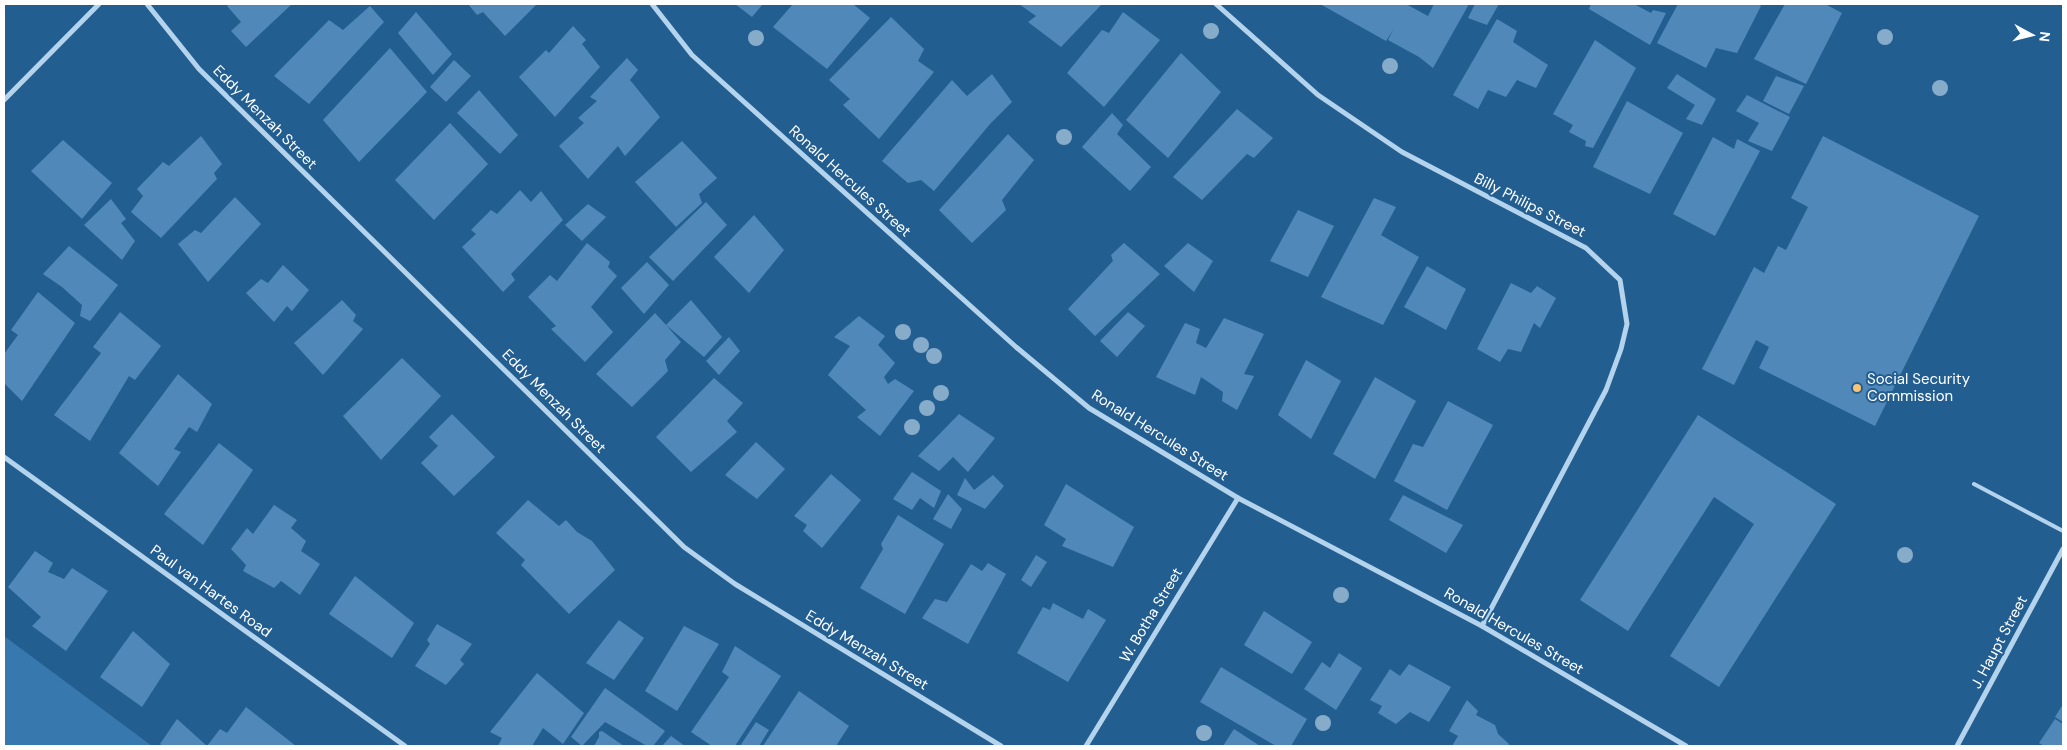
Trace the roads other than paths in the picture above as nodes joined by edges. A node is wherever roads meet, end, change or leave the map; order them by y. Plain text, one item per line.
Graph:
1 (99, 4) edge
2 (147, 4) edge
3 (652, 4) edge
4 (1216, 4) edge
5 (4, 100) edge
6 (4, 457) edge
7 (1974, 484) dead end
8 (1238, 498) junction
9 (2063, 531) edge
10 (2063, 549) edge
11 (1482, 626) junction
12 (404, 746) edge
13 (1001, 746) edge
14 (1086, 746) edge
15 (1686, 746) edge
16 (1957, 746) edge

1 - 5 street
2 - 13 street, Eddy Menzah Street
3 - 8 street, Ronald Hercules Street
4 - 11 street, Billy Philips Street
6 - 12 street, Paul van Hartes Road
7 - 9 lane
8 - 11 street, Ronald Hercules Street
8 - 14 street, W. Botha Street
10 - 16 street, J. Haupt Street
11 - 15 street, Ronald Hercules Street

